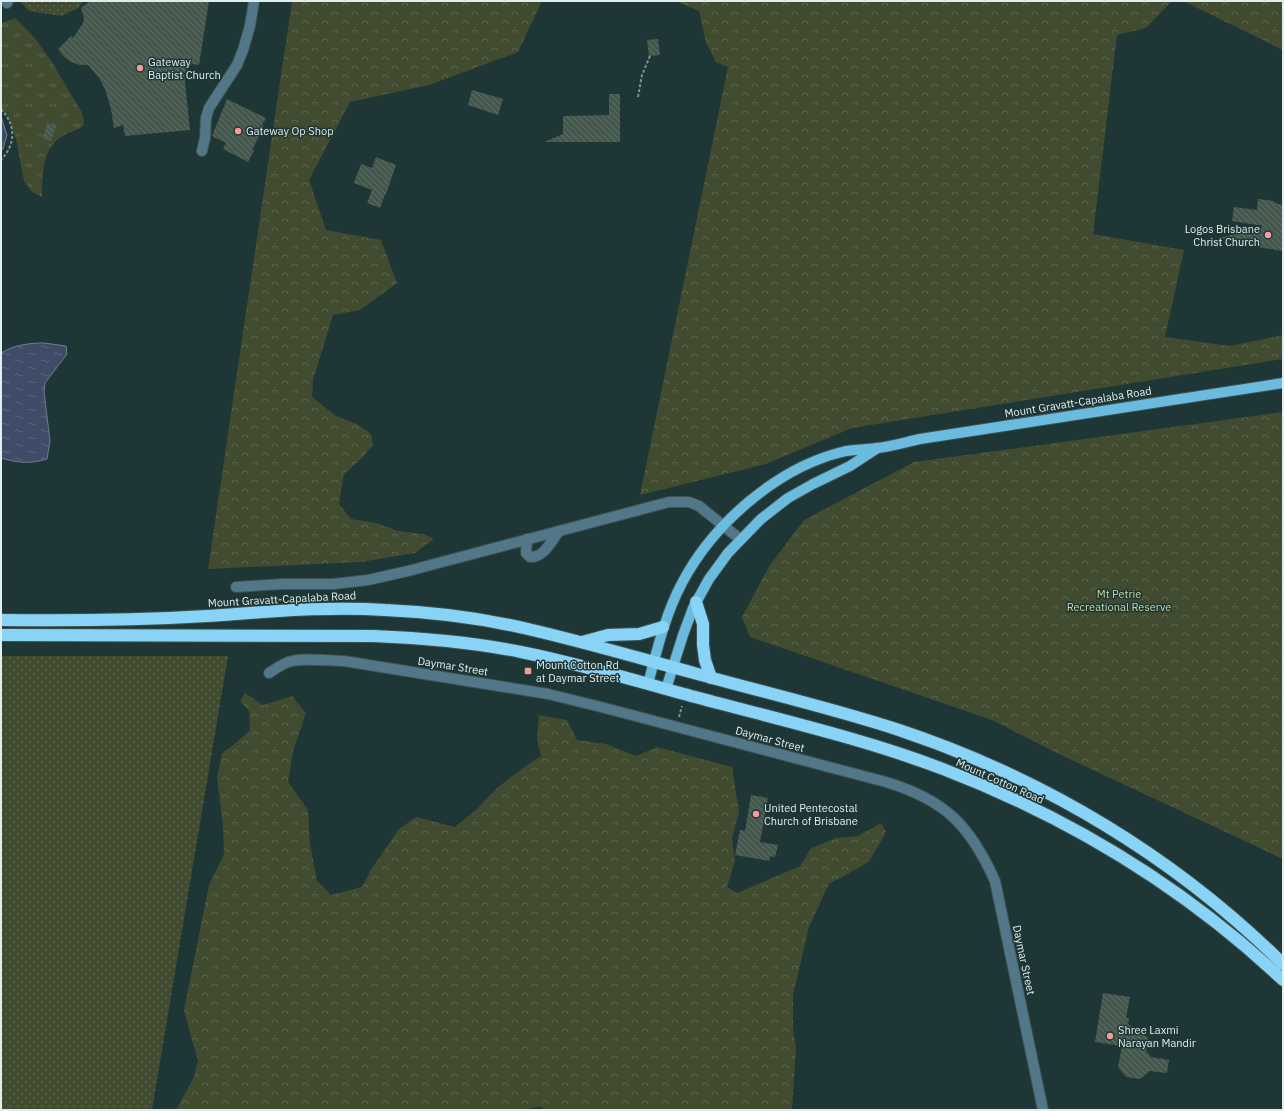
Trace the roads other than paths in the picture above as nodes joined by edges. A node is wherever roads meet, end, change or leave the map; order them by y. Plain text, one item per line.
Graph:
1 (254, 1) edge
2 (202, 151) dead end
3 (1283, 383) edge
4 (877, 448) junction
5 (724, 525) junction
6 (558, 530) junction
7 (526, 539) junction
8 (740, 539) junction
9 (236, 587) dead end
10 (696, 602) junction
11 (1, 620) edge
12 (663, 627) junction
13 (1, 635) edge
14 (580, 643) junction
15 (654, 662) junction
16 (673, 667) junction
17 (269, 673) dead end
18 (711, 678) junction
19 (648, 684) junction
20 (666, 689) junction
21 (1283, 964) edge
22 (1283, 980) edge
23 (1043, 1110) edge

1 - 2 street
3 - 4 main road, Mount Gravatt-Capalaba Road
4 - 5 main road, Mount Gravatt-Capalaba Road
4 - 8 main road, Mount Gravatt-Capalaba Road
5 - 6 street, Mount Gravatt-Capalaba Road
5 - 8 street, Mount Gravatt-Capalaba Road
5 - 12 main road, Mount Gravatt-Capalaba Road
6 - 7 street, Mount Gravatt-Capalaba Road
6 - 7 street
7 - 9 street, Mount Gravatt-Capalaba Road
8 - 10 main road, Mount Gravatt-Capalaba Road
10 - 16 main road, Mount Gravatt-Capalaba Road
10 - 18 highway
11 - 14 highway, Mount Gravatt-Capalaba Road
12 - 14 highway
12 - 15 main road, Mount Gravatt-Capalaba Road
13 - 19 highway
14 - 15 highway, Mount Gravatt-Capalaba Road
15 - 16 highway, Mount Gravatt-Capalaba Road
15 - 19 main road, Mount Gravatt-Capalaba Road
16 - 18 highway, Mount Cotton Road
16 - 20 main road, Mount Gravatt-Capalaba Road
17 - 23 street, Daymar Street
18 - 21 highway, Mount Cotton Road
19 - 20 highway
20 - 22 highway, Mount Cotton Road

